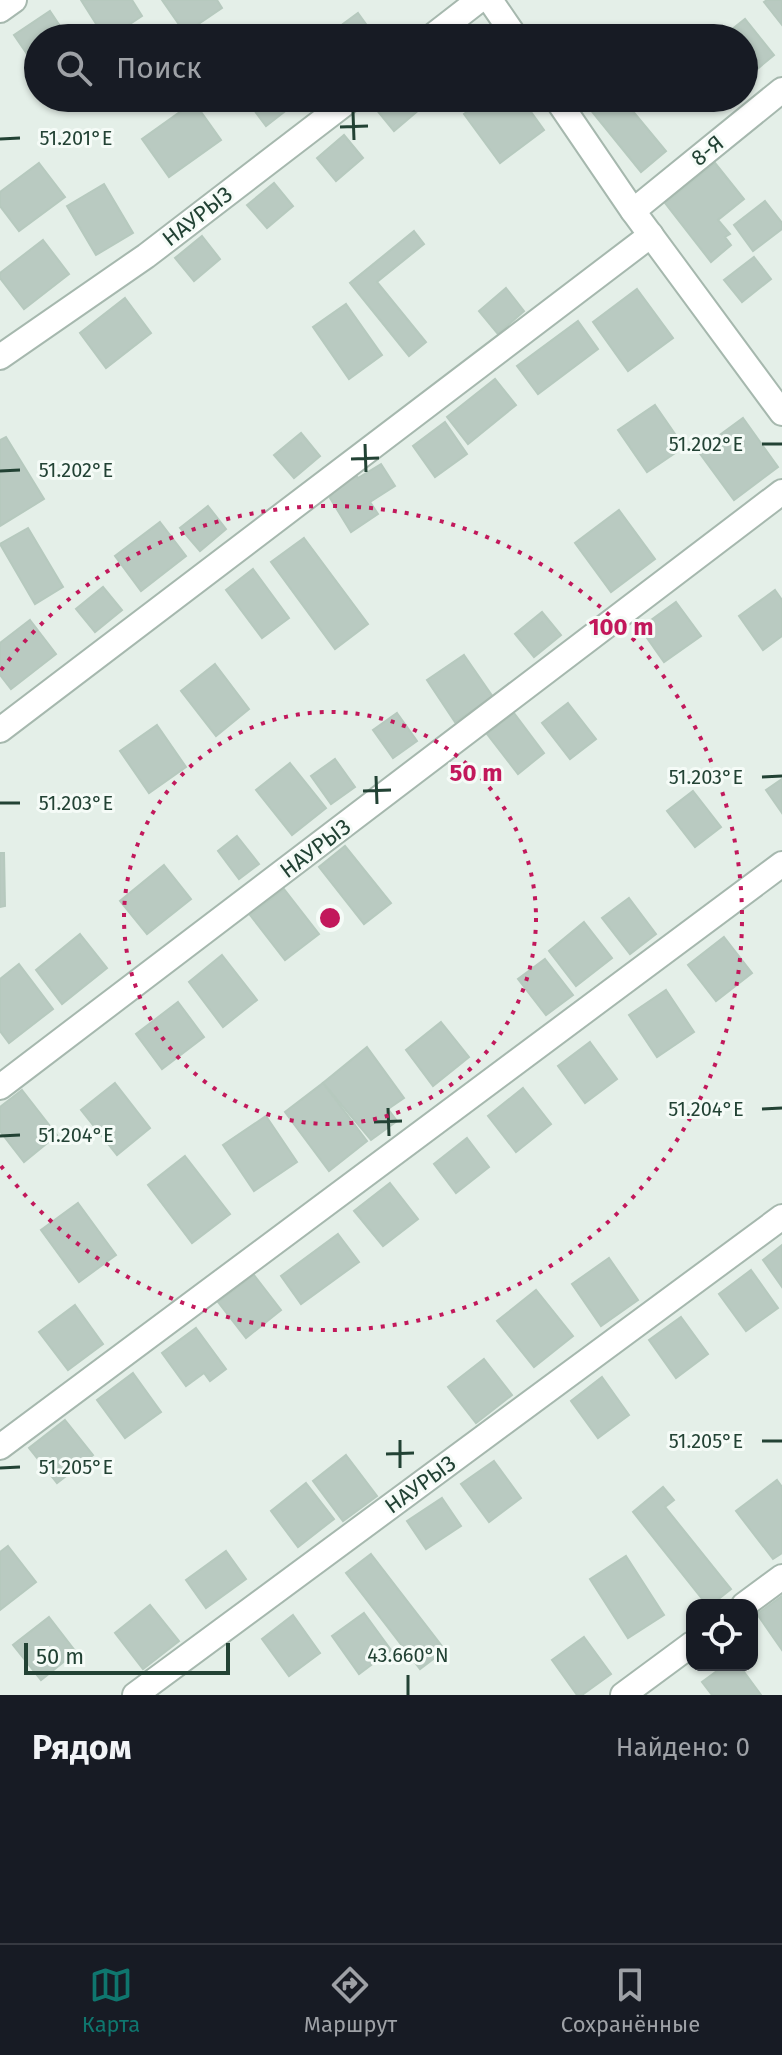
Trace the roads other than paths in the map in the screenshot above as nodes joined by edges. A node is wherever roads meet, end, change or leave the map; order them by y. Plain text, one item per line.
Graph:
1 (14, 0) edge
2 (479, 0) edge
3 (490, 0) edge
4 (0, 10) edge
5 (448, 24) edge
6 (506, 24) edge
7 (782, 90) edge
8 (758, 109) edge
9 (334, 112) edge
10 (566, 112) edge
11 (755, 112) edge
12 (633, 211) junction
13 (651, 235) junction
14 (0, 357) edge
15 (782, 413) edge
16 (782, 492) edge
17 (0, 730) edge
18 (782, 864) edge
19 (0, 1087) edge
20 (782, 1217) edge
21 (0, 1447) edge
22 (782, 1577) edge
23 (752, 1599) edge
24 (686, 1648) edge
25 (135, 1695) edge
26 (623, 1695) edge

1 - 4 street
2 - 5 street
3 - 6 street
7 - 8 street, 8-Я
9 - 14 street, НАУРЫЗ
10 - 12 street
11 - 12 street, 8-Я
12 - 13 street
13 - 15 street
13 - 17 street
16 - 19 street, НАУРЫЗ
18 - 21 street
20 - 25 street, НАУРЫЗ
22 - 23 street
24 - 26 street

